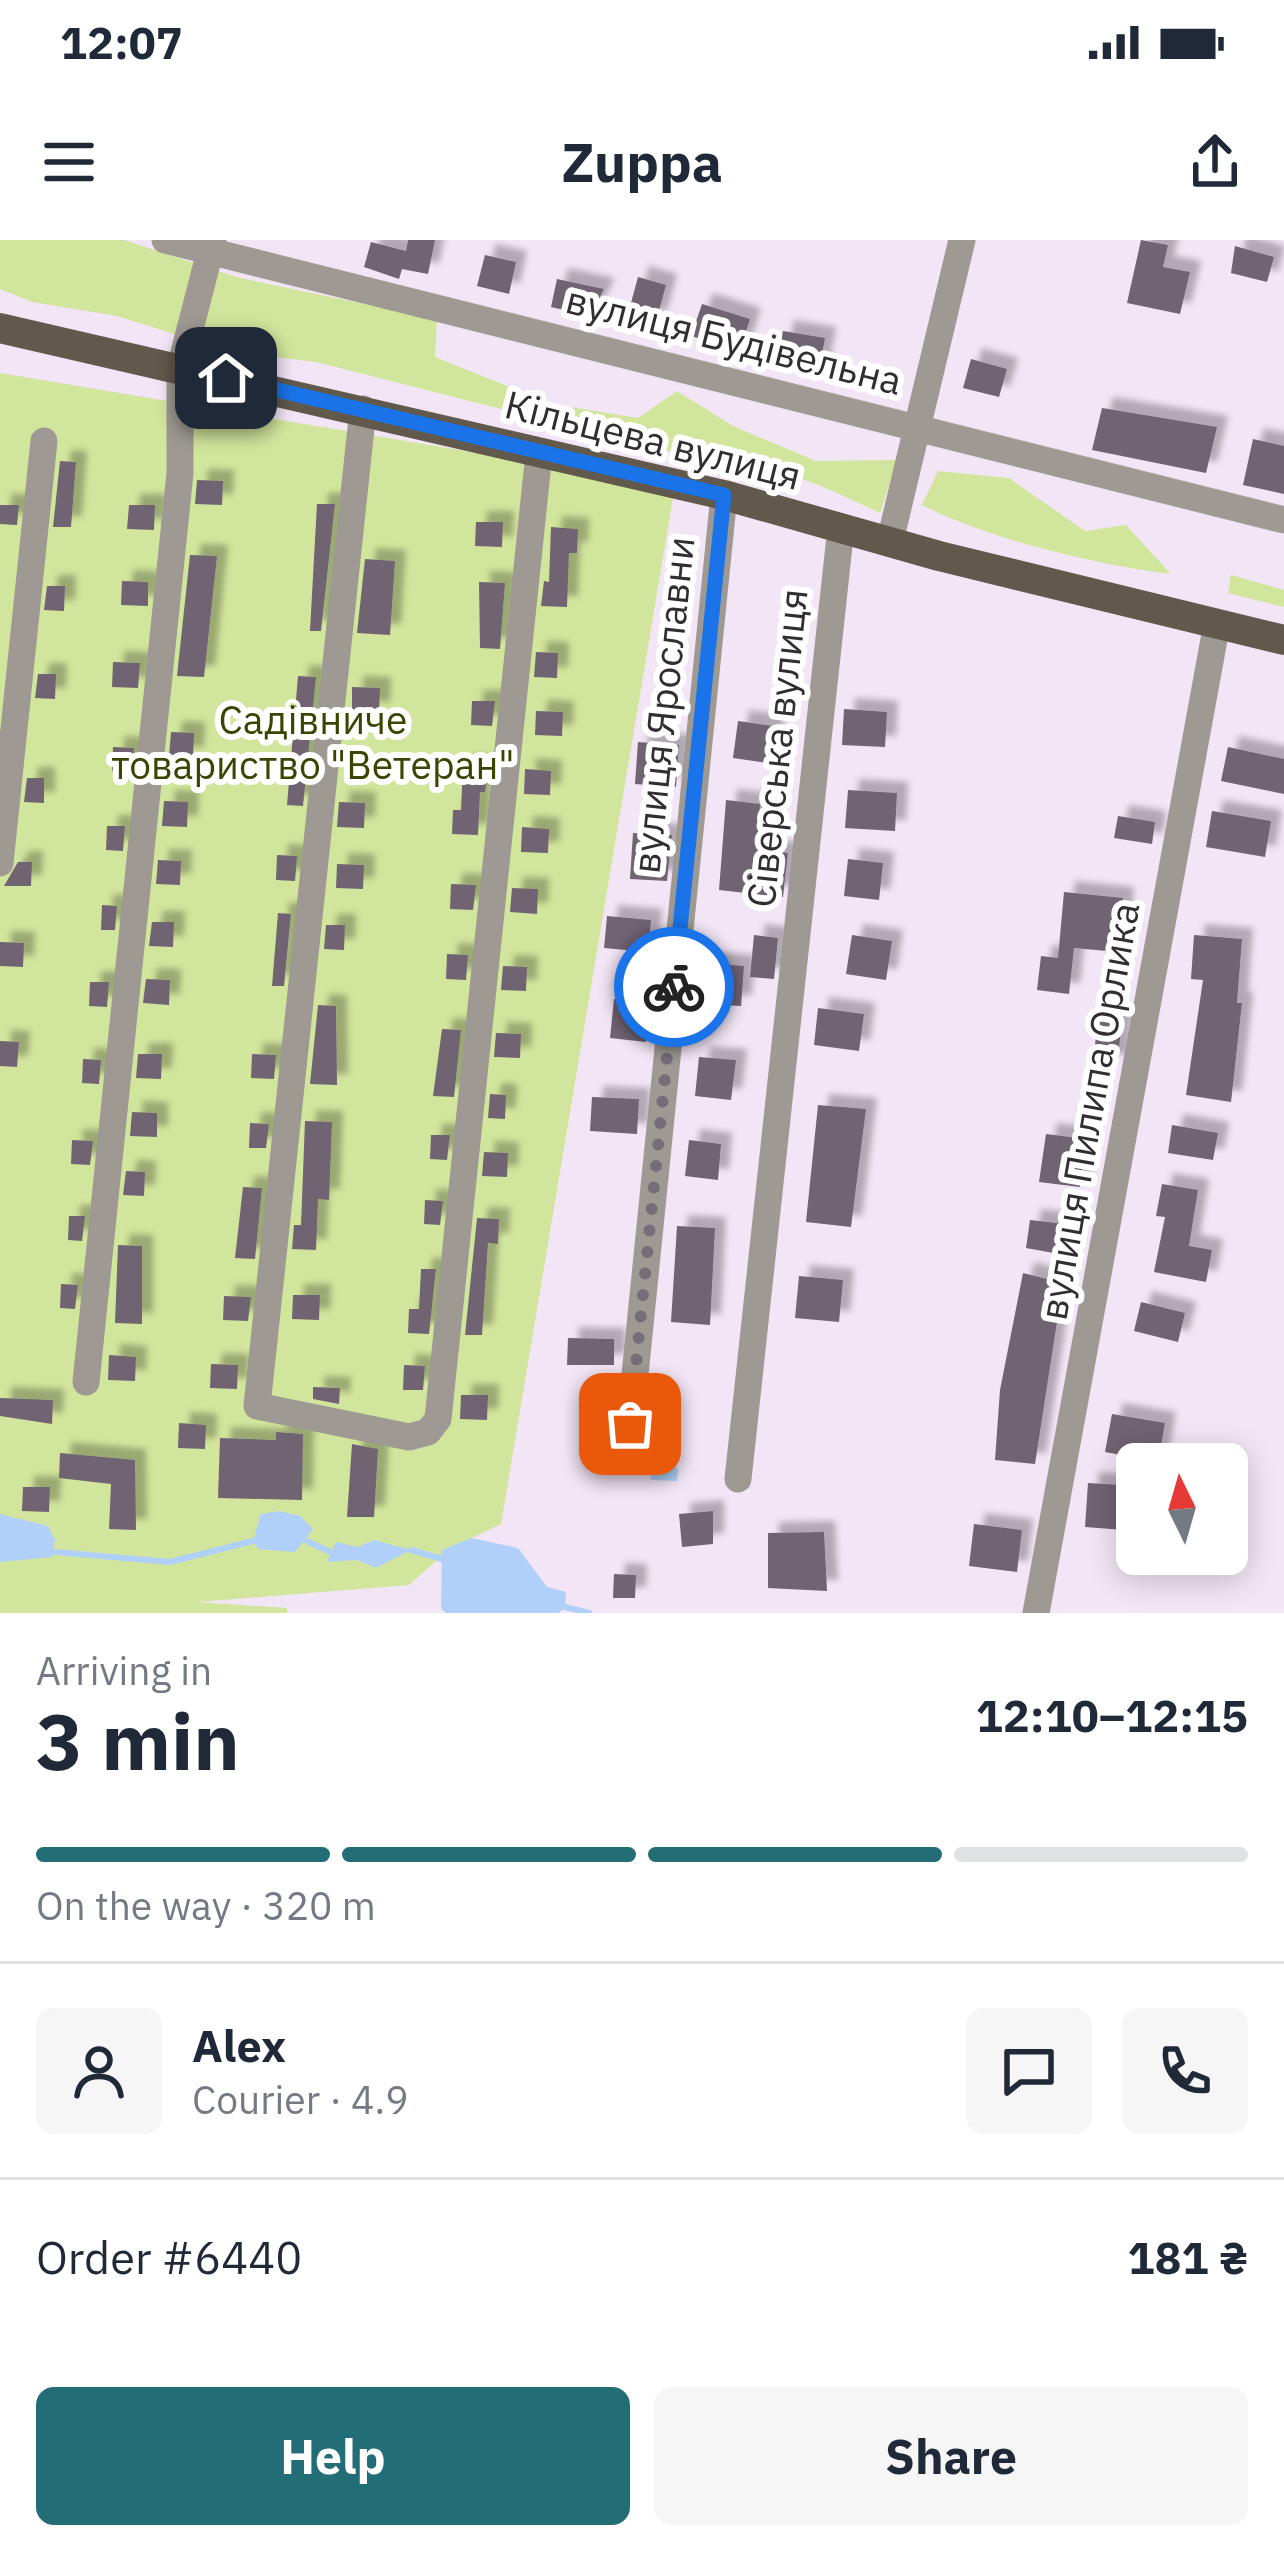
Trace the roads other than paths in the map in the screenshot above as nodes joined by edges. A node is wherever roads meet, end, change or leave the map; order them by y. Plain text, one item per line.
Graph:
1 (165, 240) edge
2 (962, 240) edge
3 (211, 246) edge
4 (0, 328) edge
5 (180, 368) junction
6 (363, 409) junction
7 (917, 425) junction
8 (44, 441) dead end
9 (539, 454) junction
10 (724, 495) junction
11 (1284, 520) edge
12 (841, 526) junction
13 (890, 541) junction
14 (1216, 623) junction
15 (1284, 640) edge
16 (0, 863) edge
17 (86, 1382) dead end
18 (630, 1424) dead end
19 (738, 1479) dead end
20 (1036, 1613) edge

1 - 3 street, вулиця Будівельна
2 - 7 street
3 - 5 street
3 - 7 street, вулиця Будівельна
4 - 5 main road, Кільцева вулиця
5 - 6 main road, Кільцева вулиця
5 - 17 street
6 - 9 main road, Кільцева вулиця
6 - 9 street
7 - 11 street, вулиця Будівельна
7 - 13 street
8 - 16 street
9 - 10 main road, Кільцева вулиця
10 - 12 main road, Кільцева вулиця
10 - 18 street, вулиця Ярославни
12 - 13 main road, Кільцева вулиця
12 - 19 street, Сіверська вулиця
13 - 14 main road, Кільцева вулиця
14 - 15 main road, Кільцева вулиця
14 - 20 street, вулиця Пилипа Орлика

